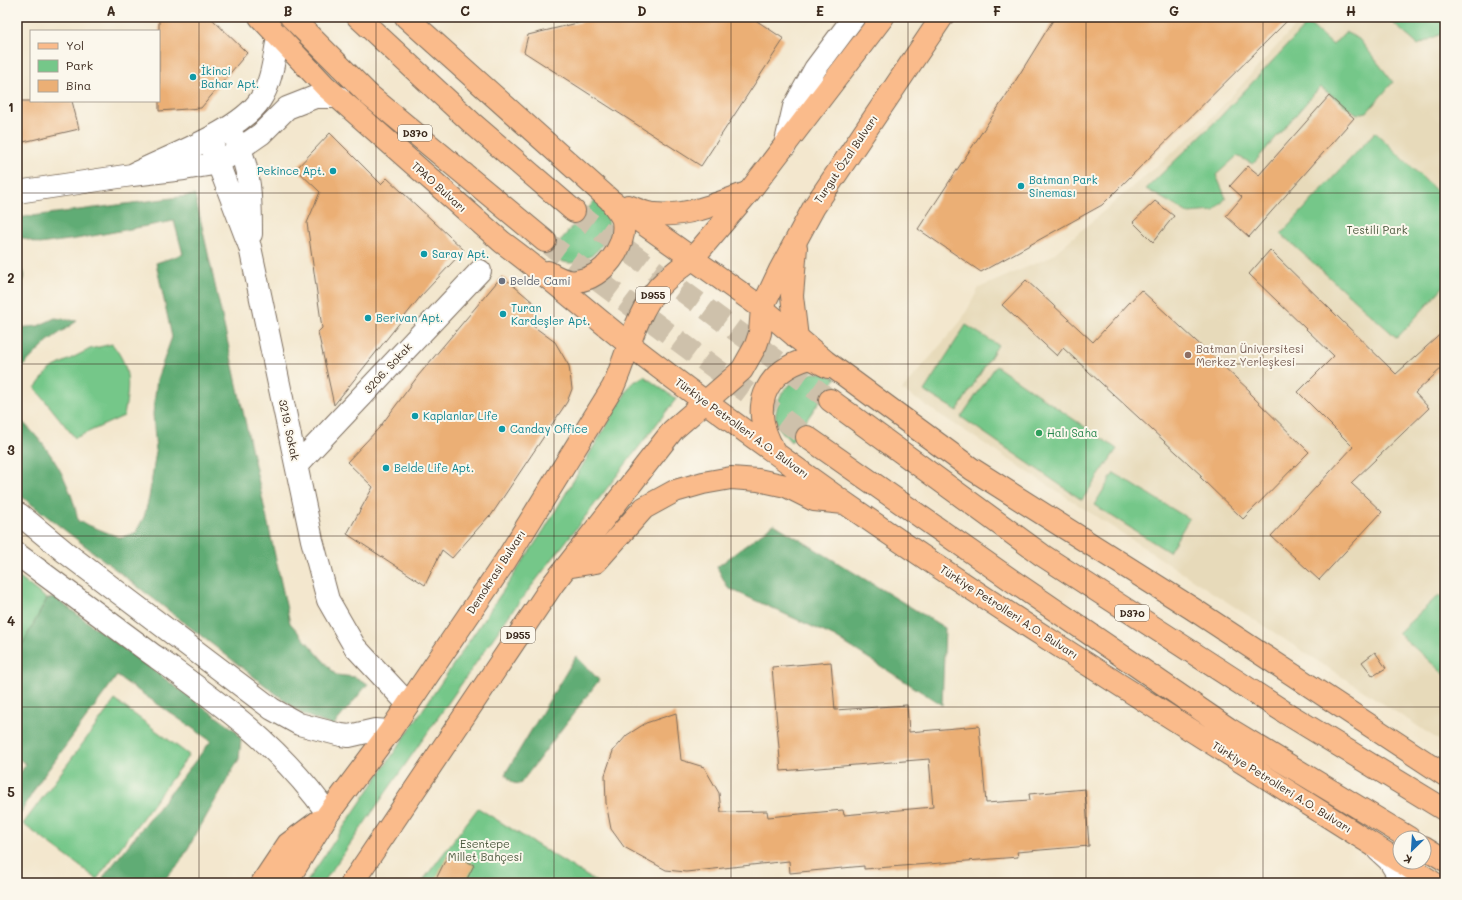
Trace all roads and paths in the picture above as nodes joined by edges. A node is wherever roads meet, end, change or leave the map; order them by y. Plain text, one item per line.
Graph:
1 (260, 17) edge
2 (291, 17) edge
3 (358, 17) edge
4 (406, 17) edge
5 (854, 17) edge
6 (883, 17) edge
7 (942, 17) edge
8 (278, 37) junction
9 (339, 97) junction
10 (220, 131) junction
11 (785, 146) junction
12 (241, 149) junction
13 (219, 163) junction
14 (132, 175) junction
15 (17, 192) edge
16 (749, 192) junction
17 (610, 200) junction
18 (574, 211) tunnel mouth
19 (797, 237) junction
20 (545, 240) tunnel mouth
21 (250, 247) junction
22 (693, 258) junction
23 (533, 264) junction
24 (480, 272) dead end
25 (762, 308) junction
26 (797, 338) junction
27 (630, 345) junction
28 (850, 379) junction
29 (830, 400) tunnel mouth
30 (704, 401) junction
31 (807, 437) tunnel mouth
32 (776, 454) junction
33 (297, 465) junction
34 (845, 503) junction
35 (18, 520) edge
36 (17, 554) edge
37 (566, 567) junction
38 (408, 704) junction
39 (390, 731) junction
40 (1445, 775) edge
41 (1445, 810) edge
42 (328, 814) junction
43 (1397, 830) edge
44 (1371, 843) junction
45 (1432, 852) edge
46 (1392, 857) edge
47 (1445, 860) edge
48 (1413, 870) edge
49 (262, 883) edge
50 (286, 883) edge
51 (352, 883) edge
52 (1403, 883) edge
53 (1434, 883) edge

1 - 8 main road, TPAO Bulvarı
2 - 20 main road, D370
3 - 18 main road
4 - 17 main road
5 - 11 street
6 - 11 main road
7 - 19 main road, Turgut Özal Bulvarı
8 - 9 main road, TPAO Bulvarı
8 - 10 street
9 - 12 street
9 - 23 main road, TPAO Bulvarı
10 - 12 street
10 - 13 street, 3219. Sokak
10 - 14 street
11 - 16 main road
12 - 13 street
12 - 21 street
13 - 14 street
13 - 21 street, 3219. Sokak
14 - 15 street
16 - 17 main road
16 - 22 main road
17 - 22 main road
17 - 23 main road
19 - 25 main road, Turgut Özal Bulvarı
19 - 26 main road
21 - 33 street, 3219. Sokak
22 - 25 main road
22 - 27 main road, Demokrasi Bulvarı / D955
23 - 27 main road, TPAO Bulvarı
24 - 33 street, 3206. Sokak
25 - 26 main road
25 - 30 main road
26 - 28 main road
27 - 30 main road, Türkiye Petrolleri A.O. Bulvarı
27 - 38 main road, Demokrasi Bulvarı / D955
28 - 32 main road
28 - 40 main road
29 - 41 main road, D370
30 - 32 main road, Türkiye Petrolleri A.O. Bulvarı
30 - 37 main road, D955
31 - 43 main road, Türkiye Petrolleri A.O. Bulvarı
32 - 34 main road, Türkiye Petrolleri A.O. Bulvarı
33 - 38 street, 3219. Sokak
34 - 37 main road
34 - 44 main road, Türkiye Petrolleri A.O. Bulvarı
35 - 39 street
36 - 42 street
37 - 51 main road, D955
38 - 39 main road, Demokrasi Bulvarı / D955
39 - 42 main road, Demokrasi Bulvarı / D955
42 - 49 main road
42 - 50 main road, Demokrasi Bulvarı / D955
44 - 46 main road, Türkiye Petrolleri A.O. Bulvarı
44 - 52 street
45 - 47 main road
48 - 53 main road, Türkiye Petrolleri A.O. Bulvarı

